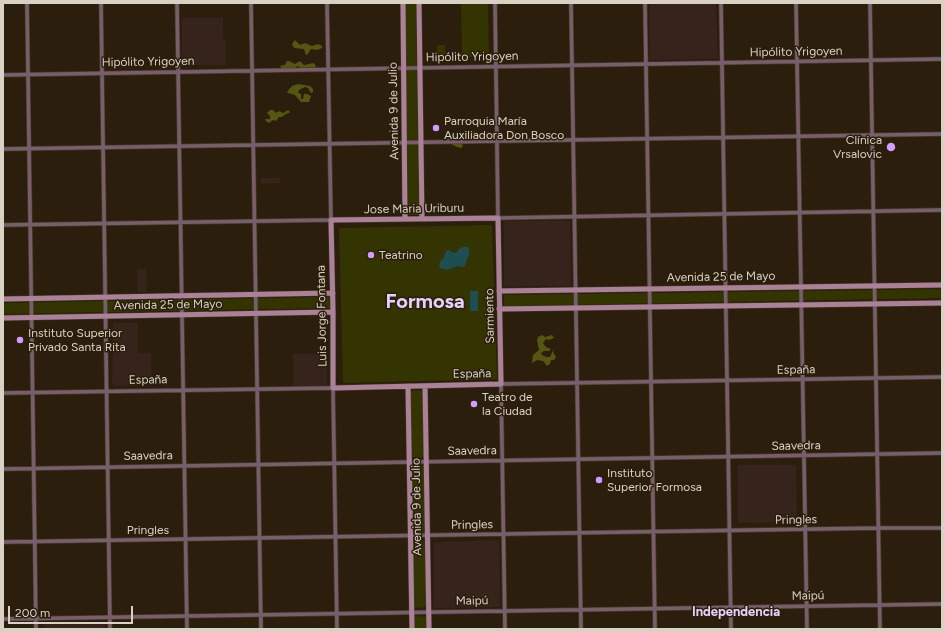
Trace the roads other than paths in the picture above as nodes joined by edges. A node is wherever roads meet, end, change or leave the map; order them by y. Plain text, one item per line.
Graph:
1 (27, 3) edge
2 (101, 3) edge
3 (177, 3) edge
4 (251, 3) edge
5 (327, 3) edge
6 (403, 3) edge
7 (419, 3) edge
8 (495, 3) edge
9 (571, 3) edge
10 (645, 3) edge
11 (721, 3) edge
12 (796, 3) edge
13 (870, 3) edge
14 (942, 60) edge
15 (871, 61) junction
16 (797, 62) junction
17 (722, 63) junction
18 (646, 64) junction
19 (572, 65) junction
20 (495, 67) junction
21 (403, 68) junction
22 (420, 68) junction
23 (252, 70) junction
24 (328, 70) junction
25 (178, 72) junction
26 (102, 73) junction
27 (28, 74) junction
28 (3, 75) edge
29 (942, 134) edge
30 (872, 135) junction
31 (798, 136) junction
32 (724, 137) junction
33 (647, 138) junction
34 (574, 139) junction
35 (497, 140) junction
36 (405, 142) junction
37 (420, 142) junction
38 (330, 143) junction
39 (253, 144) junction
40 (179, 146) junction
41 (103, 147) junction
42 (29, 148) junction
43 (3, 149) edge
44 (942, 210) edge
45 (874, 211) junction
46 (800, 212) junction
47 (725, 214) junction
48 (648, 215) junction
49 (574, 216) junction
50 (498, 218) junction
51 (405, 219) junction
52 (422, 219) junction
53 (331, 220) junction
54 (254, 221) junction
55 (181, 222) junction
56 (104, 223) junction
57 (3, 225) edge
58 (30, 225) junction
59 (942, 285) edge
60 (801, 286) junction
61 (875, 286) junction
62 (726, 287) junction
63 (649, 288) junction
64 (576, 290) junction
65 (499, 291) junction
66 (333, 293) junction
67 (255, 294) junction
68 (182, 296) junction
69 (106, 297) junction
70 (32, 298) junction
71 (3, 299) edge
72 (942, 303) edge
73 (875, 304) junction
74 (801, 305) junction
75 (726, 306) junction
76 (649, 307) junction
77 (576, 308) junction
78 (499, 309) junction
79 (333, 312) junction
80 (255, 313) junction
81 (182, 314) junction
82 (106, 316) junction
83 (32, 317) junction
84 (3, 318) edge
85 (942, 377) edge
86 (876, 378) junction
87 (728, 380) junction
88 (802, 380) junction
89 (651, 382) junction
90 (578, 383) junction
91 (501, 384) junction
92 (408, 386) junction
93 (426, 386) junction
94 (256, 388) junction
95 (333, 388) junction
96 (183, 389) junction
97 (106, 391) junction
98 (33, 392) junction
99 (3, 393) edge
100 (942, 454) edge
101 (878, 455) junction
102 (804, 456) junction
103 (729, 457) junction
104 (652, 458) junction
105 (578, 460) junction
106 (502, 461) junction
107 (409, 462) junction
108 (427, 462) junction
109 (258, 464) junction
110 (334, 464) junction
111 (108, 466) junction
112 (184, 466) junction
113 (34, 468) junction
114 (3, 469) edge
115 (878, 528) junction
116 (942, 528) edge
117 (805, 530) junction
118 (731, 531) junction
119 (653, 532) junction
120 (580, 533) junction
121 (503, 534) junction
122 (411, 536) junction
123 (428, 536) junction
124 (336, 538) junction
125 (259, 539) junction
126 (109, 540) junction
127 (186, 540) junction
128 (3, 542) edge
129 (35, 542) junction
130 (880, 604) junction
131 (942, 604) edge
132 (806, 606) junction
133 (731, 607) junction
134 (655, 608) junction
135 (581, 609) junction
136 (505, 611) junction
137 (412, 612) junction
138 (429, 612) junction
139 (336, 614) junction
140 (260, 615) junction
141 (187, 616) junction
142 (110, 617) junction
143 (3, 619) edge
144 (36, 619) junction
145 (36, 629) edge
146 (110, 629) edge
147 (187, 629) edge
148 (261, 629) edge
149 (337, 629) edge
150 (412, 629) edge
151 (429, 629) edge
152 (505, 629) edge
153 (581, 629) edge
154 (655, 629) edge
155 (731, 629) edge
156 (807, 629) edge
157 (880, 629) edge

1 - 27 street
2 - 26 street
3 - 25 street
4 - 23 street
5 - 24 street, Luis Jorge Fontana
6 - 21 main road, Avenida 9 de Julio
7 - 22 main road
8 - 20 street, Sarmiento
9 - 19 street
10 - 18 street
11 - 17 street
12 - 16 street
13 - 15 street
14 - 15 street, Hipólito Yrigoyen
15 - 16 street, Hipólito Yrigoyen
15 - 30 street
16 - 17 street, Hipólito Yrigoyen
16 - 31 street
17 - 18 street, Hipólito Yrigoyen
17 - 32 street
18 - 19 street, Hipólito Yrigoyen
18 - 33 street
19 - 20 street, Hipólito Yrigoyen
19 - 34 street
20 - 22 street, Hipólito Yrigoyen
20 - 35 street, Sarmiento
21 - 22 street, Hipólito Yrigoyen
21 - 24 street, Hipólito Yrigoyen
21 - 36 main road, Avenida 9 de Julio
22 - 37 main road
23 - 24 street, Hipólito Yrigoyen
23 - 25 street, Hipólito Yrigoyen
23 - 39 street
24 - 38 street, Luis Jorge Fontana
25 - 26 street, Hipólito Yrigoyen
25 - 40 street
26 - 27 street, Hipólito Yrigoyen
26 - 41 street
27 - 28 street, Hipólito Yrigoyen
27 - 42 street
29 - 30 street
30 - 31 street
30 - 45 street
31 - 32 street
31 - 46 street
32 - 33 street
32 - 47 street
33 - 34 street
33 - 48 street
34 - 35 street
34 - 49 street
35 - 37 street
35 - 50 street, Sarmiento
36 - 37 street
36 - 38 street
36 - 51 main road, Avenida 9 de Julio
37 - 52 main road
38 - 39 street
38 - 53 street, Luis Jorge Fontana
39 - 40 street
39 - 54 street
40 - 41 street
40 - 55 street
41 - 42 street
41 - 56 street
42 - 43 street
42 - 58 street
44 - 45 street
45 - 46 street
45 - 61 street
46 - 47 street
46 - 60 street
47 - 48 street
47 - 62 street
48 - 49 street
48 - 63 street
49 - 50 street
49 - 64 street
50 - 52 main road, Jose Maria Uriburu
50 - 65 main road, Sarmiento
51 - 52 main road, Jose Maria Uriburu
51 - 53 main road, Jose Maria Uriburu
53 - 54 street
53 - 66 main road, Luis Jorge Fontana
54 - 55 street
54 - 67 street
55 - 56 street
55 - 68 street
56 - 58 street
56 - 69 street
57 - 58 street
58 - 70 street
59 - 61 main road, Avenida 25 de Mayo
60 - 61 main road, Avenida 25 de Mayo
60 - 62 main road, Avenida 25 de Mayo
60 - 74 street
61 - 73 street
62 - 63 main road, Avenida 25 de Mayo
62 - 75 street
63 - 64 main road, Avenida 25 de Mayo
63 - 76 street
64 - 65 main road, Avenida 25 de Mayo
64 - 77 street
65 - 78 main road, Sarmiento
66 - 67 main road, Avenida 25 de Mayo
66 - 79 main road, Luis Jorge Fontana
67 - 68 main road, Avenida 25 de Mayo
67 - 80 street
68 - 69 main road, Avenida 25 de Mayo
68 - 81 street
69 - 70 main road, Avenida 25 de Mayo
69 - 82 street
70 - 71 main road, Avenida 25 de Mayo
70 - 83 street
72 - 73 main road
73 - 74 main road
73 - 86 street
74 - 75 main road
74 - 88 street
75 - 76 main road
75 - 87 street
76 - 77 main road
76 - 89 street
77 - 78 main road
77 - 90 street
78 - 91 main road, Sarmiento
79 - 80 main road, Avenida 25 de Mayo
79 - 95 main road, Luis Jorge Fontana
80 - 81 main road, Avenida 25 de Mayo
80 - 94 street
81 - 82 main road, Avenida 25 de Mayo
81 - 96 street
82 - 83 main road, Avenida 25 de Mayo
82 - 97 street
83 - 84 main road, Avenida 25 de Mayo
83 - 98 street
85 - 86 street, España
86 - 88 street, España
86 - 101 street
87 - 88 street, España
87 - 89 street, España
87 - 103 street
88 - 102 street
89 - 90 street, España
89 - 104 street
90 - 91 street, España
90 - 105 street
91 - 93 main road, España
91 - 106 street, Sarmiento
92 - 93 main road, España
92 - 95 main road, España
92 - 107 main road, Avenida 9 de Julio
93 - 108 main road, Avenida 9 de Julio
94 - 95 street, España
94 - 96 street, España
94 - 109 street
95 - 110 street, Luis Jorge Fontana
96 - 97 street, España
96 - 112 street
97 - 98 street, España
97 - 111 street
98 - 99 street, España
98 - 113 street
100 - 101 street, Saavedra
101 - 102 street, Saavedra
101 - 115 street
102 - 103 street, Saavedra
102 - 117 street
103 - 104 street, Saavedra
103 - 118 street
104 - 105 street, Saavedra
104 - 119 street
105 - 106 street, Saavedra
105 - 120 street
106 - 108 street, Saavedra
106 - 121 street, Sarmiento
107 - 108 street, Saavedra
107 - 110 street, Saavedra
107 - 122 main road, Avenida 9 de Julio
108 - 123 main road, Avenida 9 de Julio
109 - 110 street, Saavedra
109 - 112 street, Saavedra
109 - 125 street
110 - 124 street, Luis Jorge Fontana
111 - 112 street, Saavedra
111 - 113 street, Saavedra
111 - 126 street
112 - 127 street
113 - 114 street, Saavedra
113 - 129 street
115 - 116 street, Pringles
115 - 117 street, Pringles
115 - 130 street
117 - 118 street, Pringles
117 - 132 street
118 - 119 street, Pringles
118 - 133 street
119 - 120 street, Pringles
119 - 134 street
120 - 121 street, Pringles
120 - 135 street
121 - 123 street, Pringles
121 - 136 street, Sarmiento
122 - 123 street, Pringles
122 - 124 street, Pringles
122 - 137 main road, Avenida 9 de Julio
123 - 138 main road, Avenida 9 de Julio
124 - 125 street, Pringles
124 - 139 street, Luis Jorge Fontana
125 - 127 street, Pringles
125 - 140 street
126 - 127 street, Pringles
126 - 129 street, Pringles
126 - 142 street
127 - 141 street
128 - 129 street, Pringles
129 - 144 street
130 - 131 street, Maipú
130 - 132 street, Maipú
130 - 157 street
132 - 133 street, Maipú
132 - 156 street
133 - 134 street, Maipú
133 - 155 street
134 - 135 street, Maipú
134 - 154 street
135 - 136 street, Maipú
135 - 153 street
136 - 138 street, Maipú
136 - 152 street, Sarmiento
137 - 138 street, Maipú
137 - 139 street, Maipú
137 - 150 main road, Avenida 9 de Julio
138 - 151 main road, Avenida 9 de Julio
139 - 140 street, Maipú
139 - 149 street, Luis Jorge Fontana
140 - 141 street, Maipú
140 - 148 street
141 - 142 street, Maipú
141 - 147 street
142 - 144 street, Maipú
142 - 146 street
143 - 144 street, Maipú
144 - 145 street

